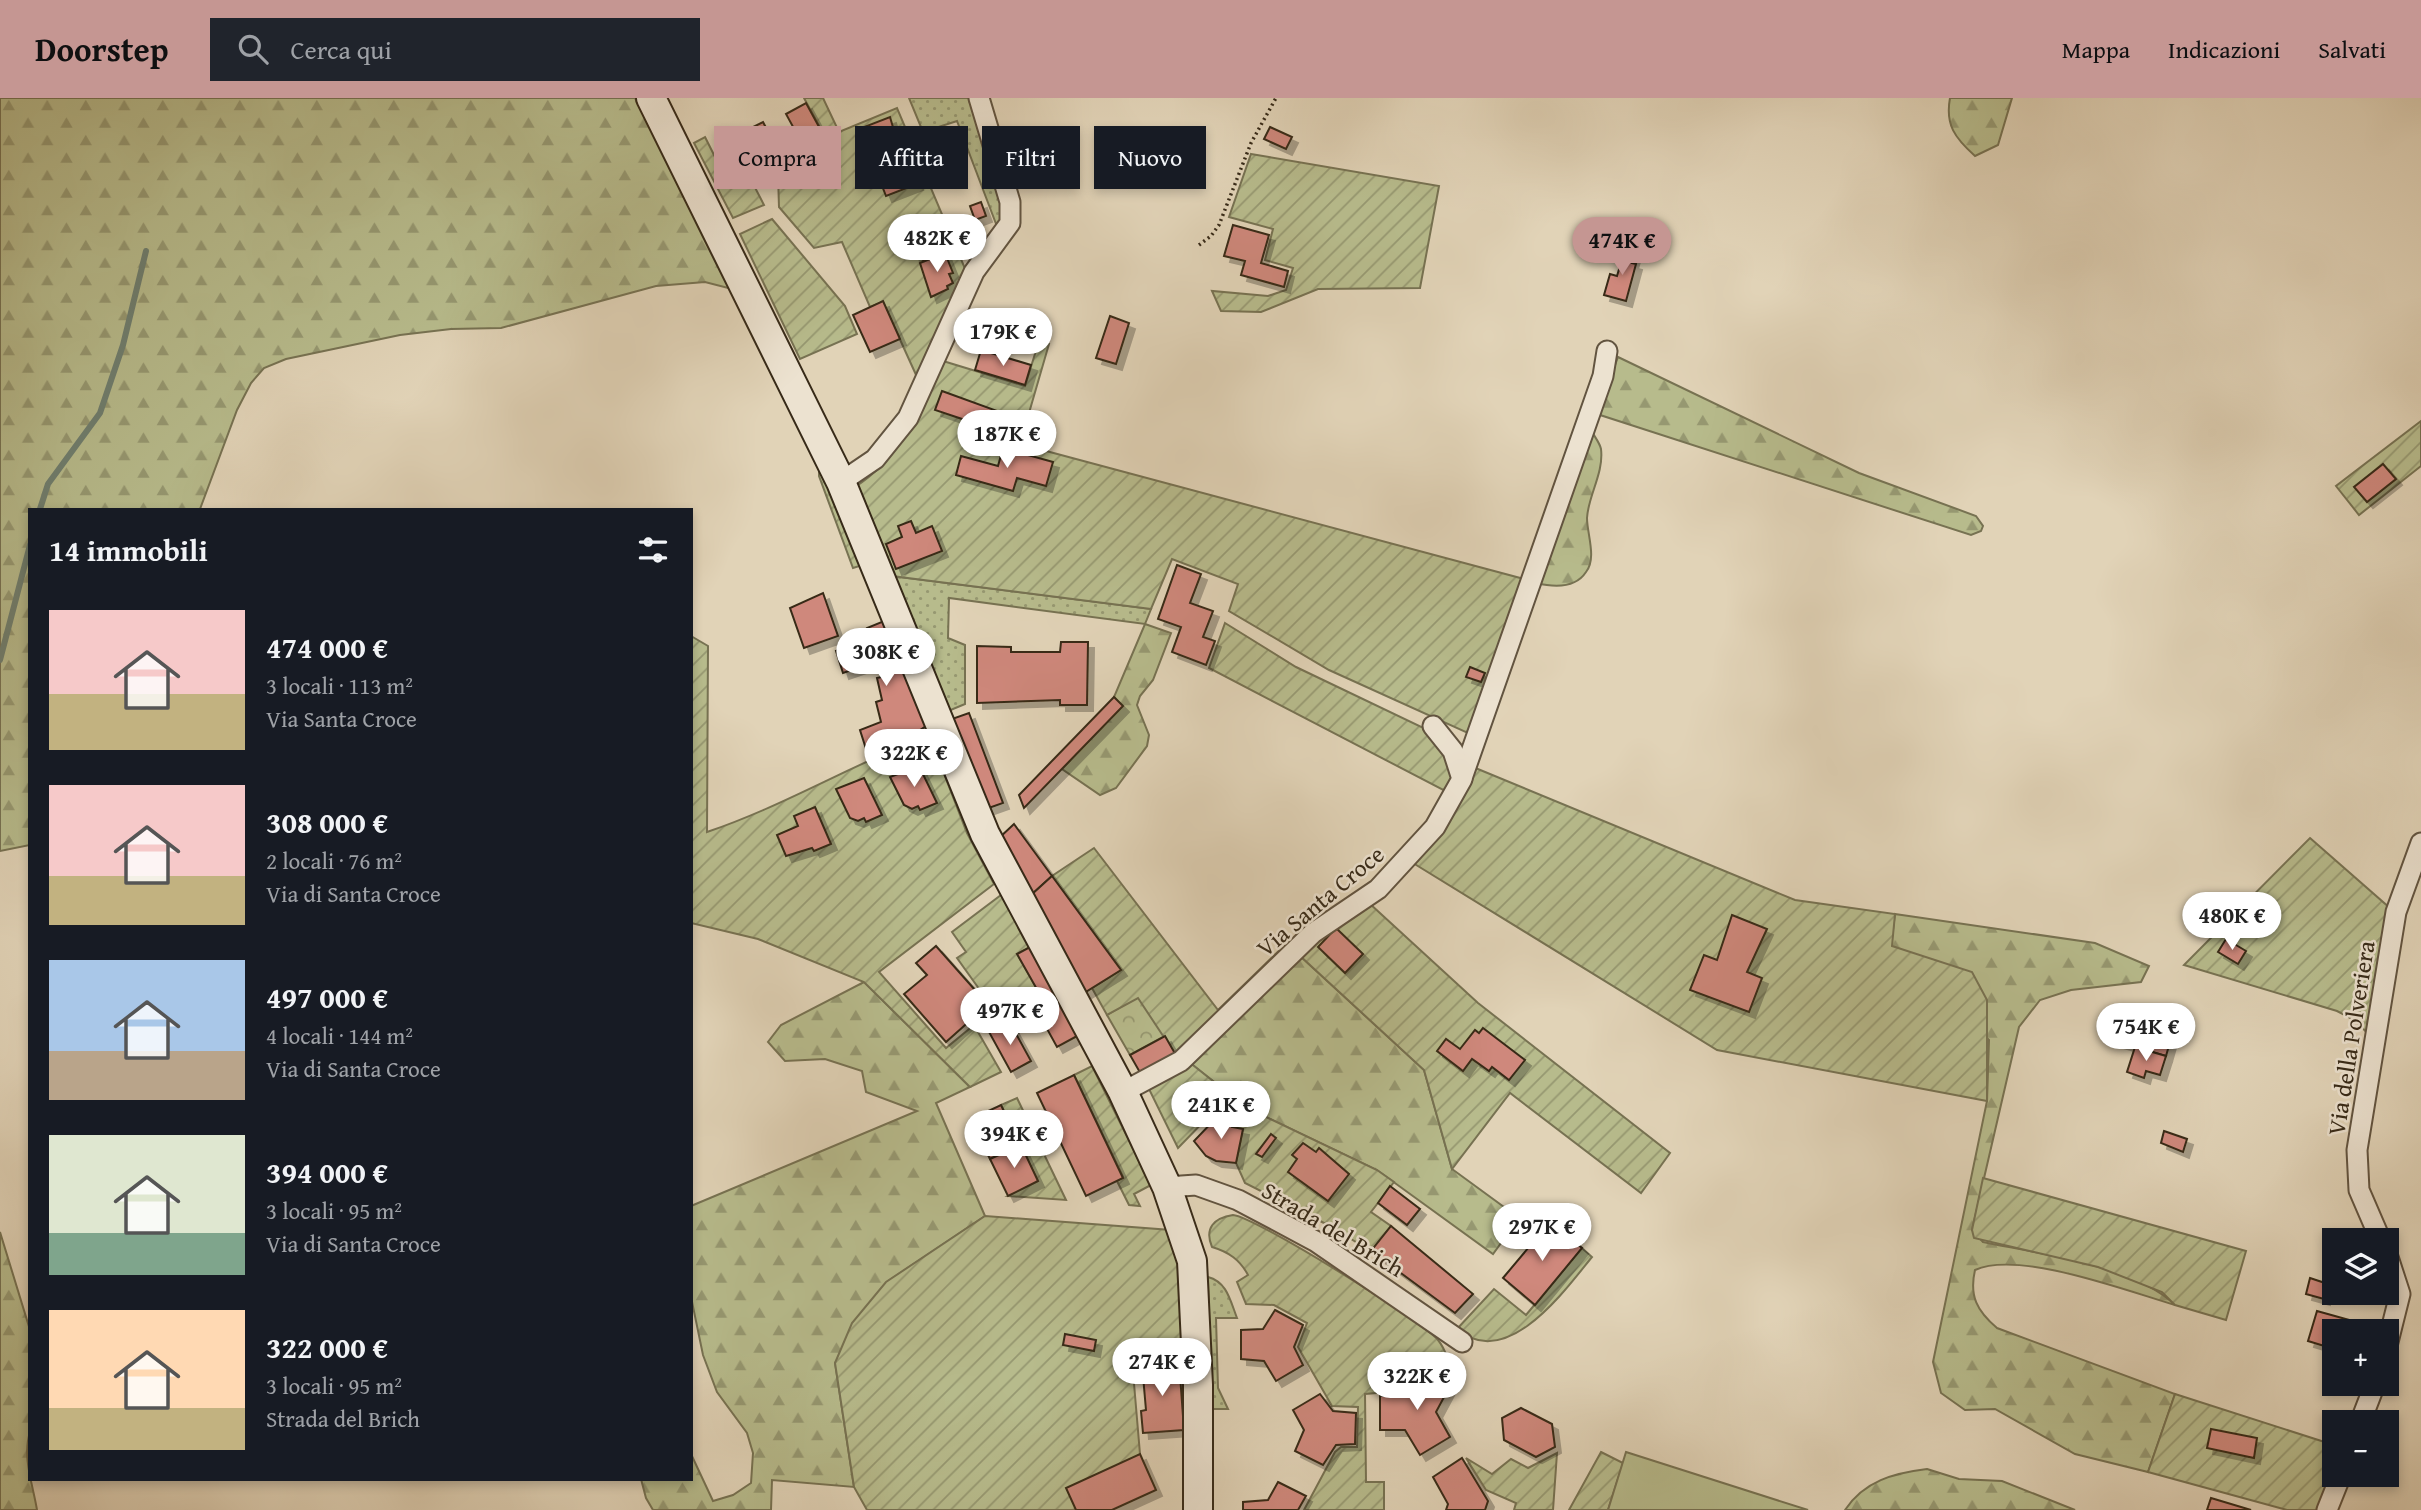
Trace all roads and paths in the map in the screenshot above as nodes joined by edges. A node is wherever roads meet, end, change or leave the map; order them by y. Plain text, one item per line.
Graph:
1 (651, 98) edge
2 (979, 98) edge
3 (1276, 98) edge
4 (1199, 244) dead end
5 (1607, 351) dead end
6 (841, 482) junction
7 (1433, 726) dead end
8 (1462, 779) junction
9 (2421, 843) edge
10 (1123, 1092) junction
11 (1167, 1187) junction
12 (2375, 1228) edge
13 (1462, 1342) dead end
14 (2336, 1487) edge
15 (1198, 1510) edge
16 (2327, 1510) edge

1 - 6 main road
2 - 6 street
3 - 4 path
5 - 8 street, Via Santa Croce
6 - 10 main road
7 - 8 street
8 - 10 street, Via Santa Croce
9 - 12 street, Via della Polveriera
10 - 11 main road
11 - 13 street, Strada del Brich
11 - 15 main road
14 - 16 street

